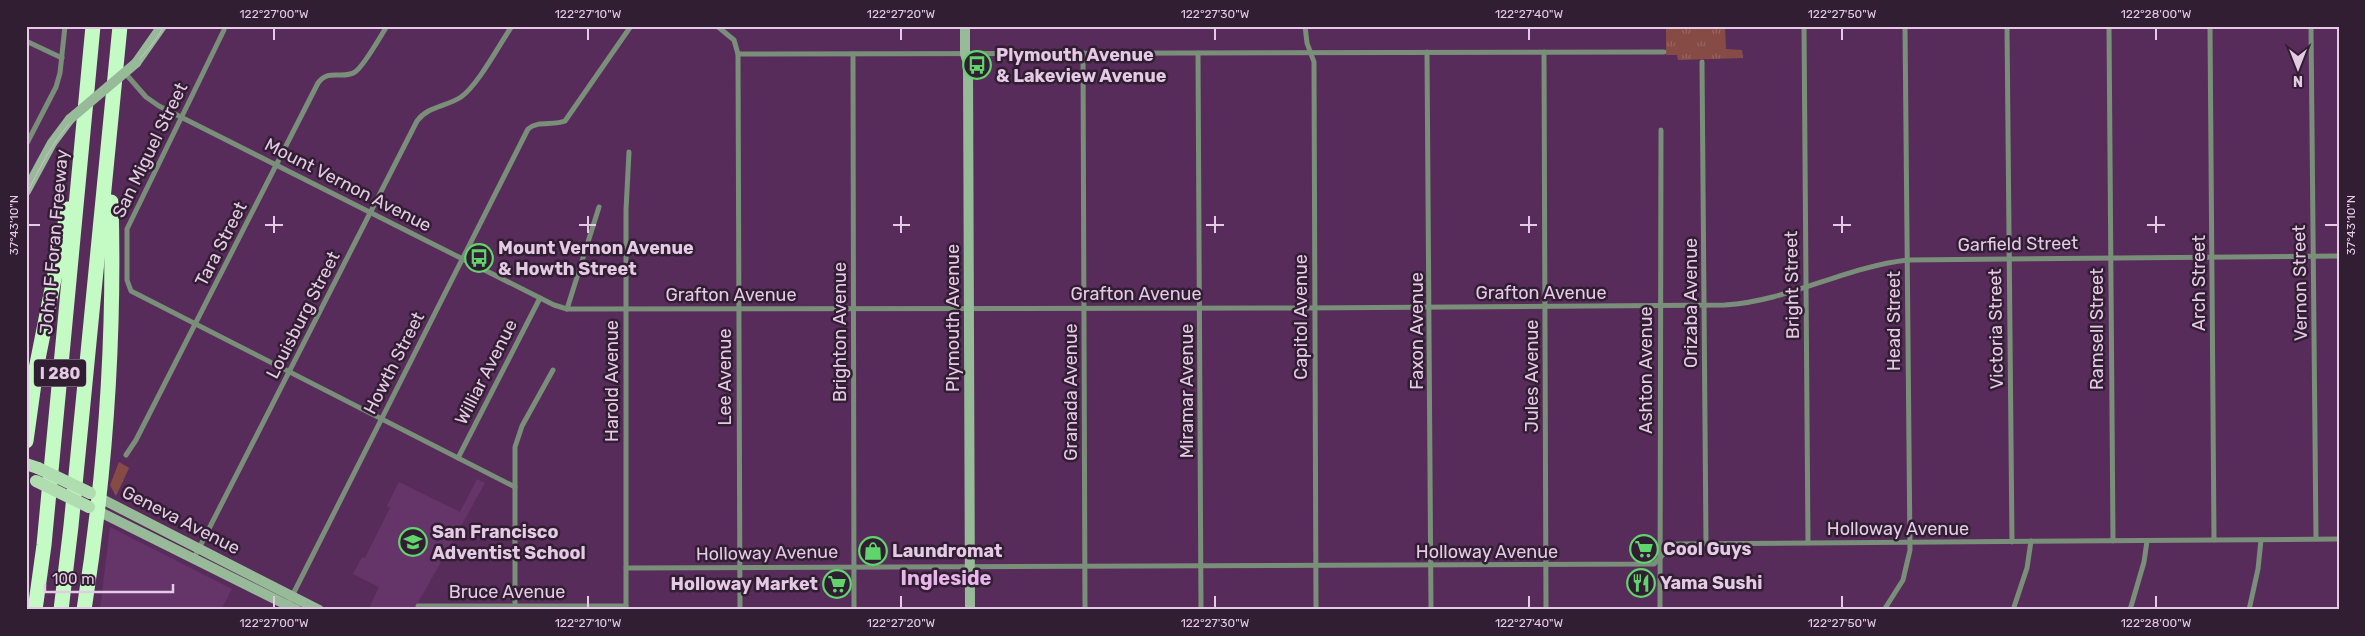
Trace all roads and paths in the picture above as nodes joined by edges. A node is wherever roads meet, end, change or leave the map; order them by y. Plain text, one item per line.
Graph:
1 (65, 26) edge
2 (93, 26) edge
3 (120, 26) edge
4 (162, 26) edge
5 (263, 26) edge
6 (270, 26) edge
7 (387, 26) edge
8 (512, 26) edge
9 (630, 26) edge
10 (718, 26) edge
11 (965, 26) edge
12 (1305, 26) edge
13 (1804, 26) edge
14 (1905, 26) edge
15 (2007, 26) edge
16 (2109, 26) edge
17 (2210, 26) edge
18 (2311, 26) edge
19 (224, 30) dead end
20 (26, 41) edge
21 (1427, 52) junction
22 (1544, 52) junction
23 (1664, 52) dead end
24 (1083, 53) junction
25 (1198, 53) junction
26 (1311, 53) junction
27 (738, 54) junction
28 (853, 54) junction
29 (965, 54) junction
30 (62, 58) junction
31 (1702, 62) dead end
32 (125, 73) junction
33 (181, 117) junction
34 (1660, 130) dead end
35 (83, 136) junction
36 (109, 138) junction
37 (27, 143) edge
38 (629, 152) dead end
39 (277, 164) junction
40 (26, 190) edge
41 (599, 207) dead end
42 (370, 212) junction
43 (2212, 256) junction
44 (2313, 256) junction
45 (2339, 256) edge
46 (2110, 257) junction
47 (2009, 258) junction
48 (462, 259) junction
49 (1908, 260) junction
50 (1806, 288) junction
51 (540, 298) junction
52 (1659, 306) junction
53 (1705, 306) junction
54 (1430, 307) junction
55 (1546, 307) junction
56 (969, 308) junction
57 (1084, 308) junction
58 (1200, 308) junction
59 (1315, 308) junction
60 (567, 309) junction
61 (626, 309) junction
62 (739, 309) junction
63 (853, 309) junction
64 (195, 324) junction
65 (553, 370) dead end
66 (289, 372) junction
67 (381, 419) junction
68 (26, 441) edge
69 (126, 454) dead end
70 (458, 458) junction
71 (32, 472) edge
72 (515, 487) junction
73 (93, 502) junction
74 (2316, 539) junction
75 (2339, 539) edge
76 (2147, 540) junction
77 (2214, 540) junction
78 (2261, 540) junction
79 (2031, 541) junction
80 (2113, 541) junction
81 (1910, 542) junction
82 (2012, 542) junction
83 (1808, 543) junction
84 (1706, 544) junction
85 (199, 549) junction
86 (194, 558) junction
87 (1660, 559) junction
88 (1085, 565) junction
89 (1546, 565) junction
90 (854, 566) junction
91 (970, 566) junction
92 (1201, 566) junction
93 (1316, 566) junction
94 (1431, 566) junction
95 (740, 567) junction
96 (626, 568) junction
97 (288, 604) edge
98 (418, 606) dead end
99 (515, 606) junction
100 (626, 608) edge
101 (35, 610) edge
102 (61, 610) edge
103 (84, 610) edge
104 (297, 610) edge
105 (319, 610) edge
106 (740, 610) edge
107 (854, 610) edge
108 (970, 610) edge
109 (1085, 610) edge
110 (1201, 610) edge
111 (1316, 610) edge
112 (1431, 610) edge
113 (1546, 610) edge
114 (1660, 610) edge
115 (1884, 610) edge
116 (2013, 610) edge
117 (2130, 610) edge
118 (2249, 610) edge

1 - 30 street
2 - 35 highway, John F Foran Freeway / I 280
3 - 36 highway, I 280
4 - 32 main road, bridge
5 - 6 street
7 - 39 street, Tara Street
8 - 42 street, Louisburg Street
9 - 48 street, Howth Street
10 - 27 street
11 - 29 main road, Plymouth Avenue
12 - 26 street, Capitol Avenue
13 - 50 street, Bright Street
14 - 49 street, Head Street
15 - 47 street, Victoria Street
16 - 46 street, Ramsell Street
17 - 43 street, Arch Street
18 - 44 street, Vernon Street
19 - 33 street, San Miguel Street
20 - 30 street
21 - 22 street
21 - 26 street
21 - 54 street, Faxon Avenue
22 - 23 street
22 - 55 street, Jules Avenue
24 - 25 street
24 - 29 street
24 - 57 street, Granada Avenue
25 - 26 street
25 - 58 street, Miramar Avenue
26 - 59 street, Capitol Avenue
27 - 28 street
27 - 62 street, Lee Avenue
28 - 29 street
28 - 63 street, Brighton Avenue
29 - 56 main road, Plymouth Avenue
30 - 37 street
31 - 53 street, Orizaba Avenue
32 - 33 street, Mount Vernon Avenue
32 - 40 main road, bridge
33 - 39 street, Mount Vernon Avenue
33 - 64 street, San Miguel Street
34 - 52 street, Ashton Avenue
35 - 68 highway
35 - 101 highway, John F Foran Freeway / I 280
36 - 73 highway
36 - 102 highway, I 280
38 - 61 street, Harold Avenue
39 - 42 street, Mount Vernon Avenue
39 - 64 street, Tara Street
41 - 60 street
42 - 48 street, Mount Vernon Avenue
42 - 66 street, Louisburg Street
43 - 44 street, Garfield Street
43 - 46 street, Garfield Street
43 - 77 street, Arch Street
44 - 45 street, Garfield Street
44 - 74 street, Vernon Street
46 - 47 street, Garfield Street
46 - 80 street, Ramsell Street
47 - 49 street, Garfield Street
47 - 82 street, Victoria Street
48 - 51 street, Mount Vernon Avenue
48 - 67 street, Howth Street
49 - 50 street, Garfield Street
49 - 81 street, Head Street
50 - 53 street, Garfield Street
50 - 83 street, Bright Street
51 - 60 street, Mount Vernon Avenue
51 - 70 street, Williar Avenue
52 - 53 street, Grafton Avenue
52 - 55 street, Grafton Avenue
52 - 87 street, Ashton Avenue
53 - 84 street, Orizaba Avenue
54 - 55 street, Grafton Avenue
54 - 59 street, Grafton Avenue
54 - 94 street, Faxon Avenue
55 - 89 street, Jules Avenue
56 - 57 street, Grafton Avenue
56 - 63 street, Grafton Avenue
56 - 91 main road, Plymouth Avenue
57 - 58 street, Grafton Avenue
57 - 88 street, Granada Avenue
58 - 59 street, Grafton Avenue
58 - 92 street, Miramar Avenue
59 - 93 street, Capitol Avenue
60 - 61 street, Grafton Avenue
61 - 62 street, Grafton Avenue
61 - 96 street, Harold Avenue
62 - 63 street, Grafton Avenue
62 - 95 street, Lee Avenue
63 - 90 street, Brighton Avenue
64 - 66 street
64 - 69 street, Tara Street
65 - 72 street
66 - 67 street
66 - 85 street, Louisburg Street
67 - 70 street
67 - 97 street, Howth Street
70 - 72 street
71 - 73 main road, Geneva Avenue, bridge
72 - 99 street
73 - 85 main road, Geneva Avenue
73 - 86 main road, Geneva Avenue
73 - 103 highway
74 - 75 street, Holloway Avenue
74 - 78 street, Holloway Avenue
76 - 77 street, Holloway Avenue
76 - 80 street, Holloway Avenue
76 - 117 street
77 - 78 street, Holloway Avenue
78 - 118 street
79 - 80 street, Holloway Avenue
79 - 82 street, Holloway Avenue
79 - 116 street
81 - 82 street, Holloway Avenue
81 - 83 street, Holloway Avenue
81 - 115 street, Head Street
83 - 84 street, Holloway Avenue
84 - 87 street, Holloway Avenue
85 - 86 street, Louisburg Street
85 - 97 main road, Geneva Avenue
86 - 97 main road, Geneva Avenue
87 - 89 street, Holloway Avenue
87 - 114 street, Ashton Avenue
88 - 91 street, Holloway Avenue
88 - 92 street, Holloway Avenue
88 - 109 street, Granada Avenue
89 - 94 street, Holloway Avenue
89 - 113 street, Jules Avenue
90 - 91 street, Holloway Avenue
90 - 95 street, Holloway Avenue
90 - 107 street, Brighton Avenue
91 - 108 main road, Plymouth Avenue
92 - 93 street, Holloway Avenue
92 - 110 street, Miramar Avenue
93 - 94 street, Holloway Avenue
93 - 111 street, Capitol Avenue
94 - 112 street, Faxon Avenue
95 - 96 street, Holloway Avenue
95 - 106 street, Lee Avenue
96 - 100 street, Harold Avenue
97 - 104 main road, Geneva Avenue
97 - 105 main road, Geneva Avenue
98 - 99 street, Bruce Avenue
99 - 100 street, Bruce Avenue

